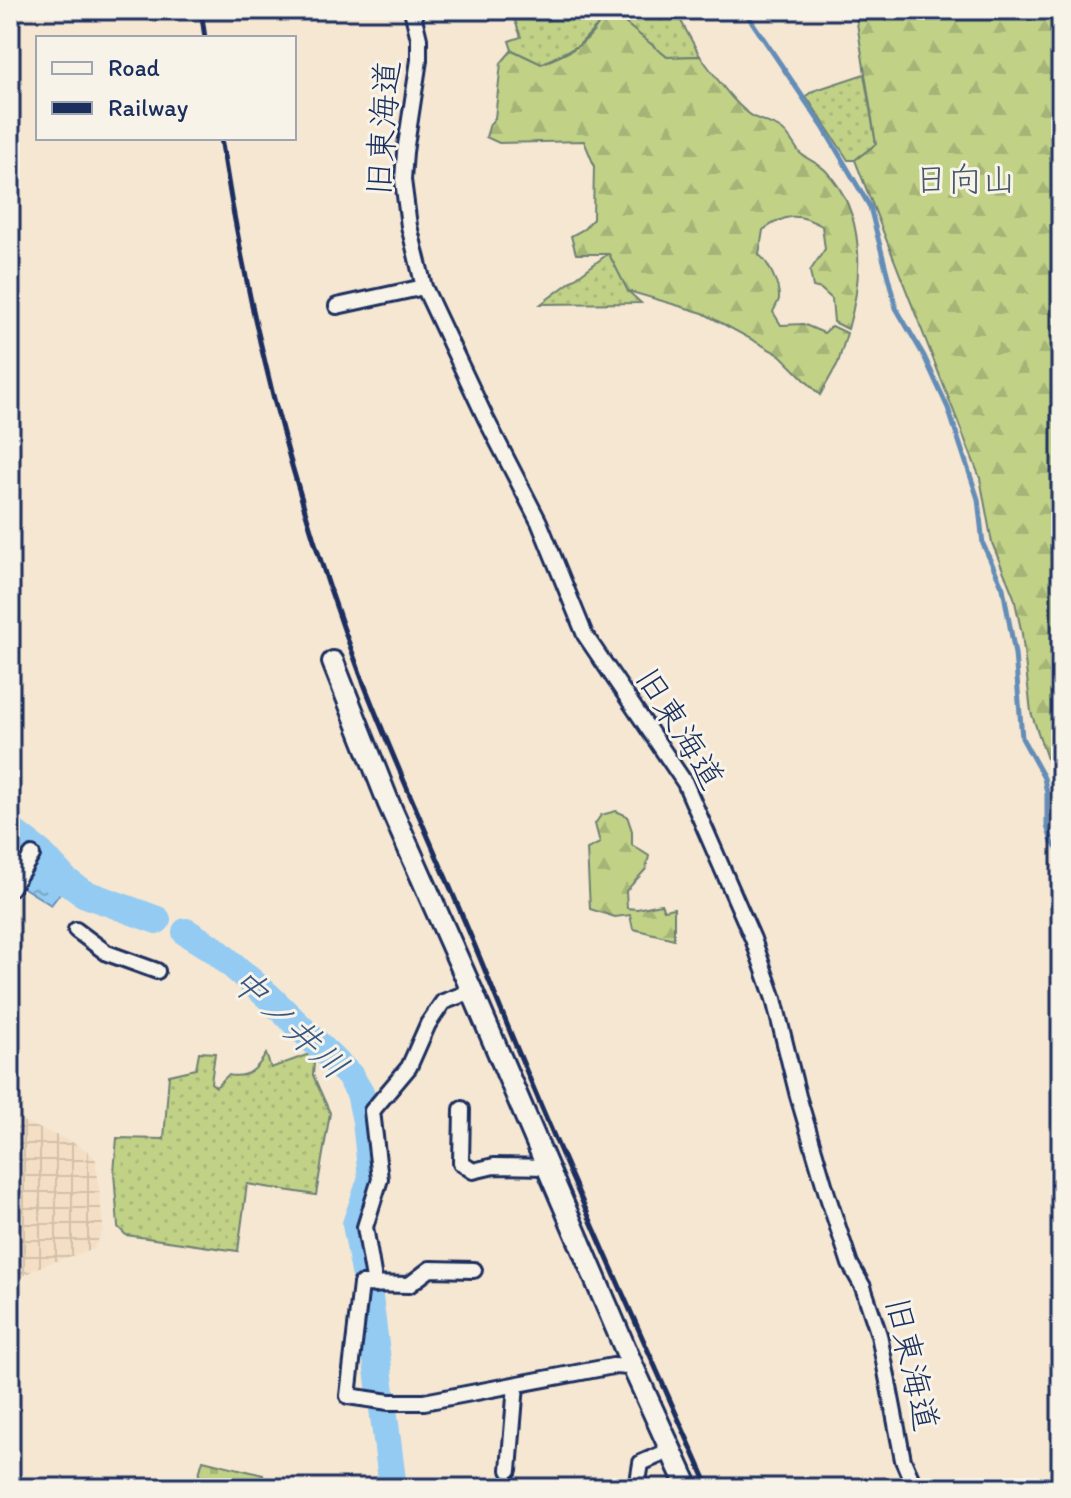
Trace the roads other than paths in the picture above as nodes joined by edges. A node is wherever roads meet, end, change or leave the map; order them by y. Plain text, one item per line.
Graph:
1 (412, 10) edge
2 (424, 287) junction
3 (337, 306) dead end
4 (333, 662) dead end
5 (32, 855) dead end
6 (10, 889) edge
7 (76, 930) dead end
8 (157, 971) dead end
9 (472, 991) junction
10 (462, 1109) dead end
11 (547, 1167) junction
12 (474, 1270) dead end
13 (375, 1285) junction
14 (633, 1367) junction
15 (516, 1385) junction
16 (671, 1450) junction
17 (509, 1470) dead end
18 (637, 1488) edge
19 (688, 1488) edge
20 (915, 1488) edge

1 - 2 street, 旧東海道
2 - 3 street
2 - 20 street, 旧東海道
4 - 9 street
5 - 6 street
7 - 8 street
9 - 11 street
9 - 13 street
10 - 11 street
11 - 14 street
12 - 13 street
13 - 15 street
14 - 15 street
14 - 16 street
15 - 17 street
16 - 18 street
16 - 19 street

